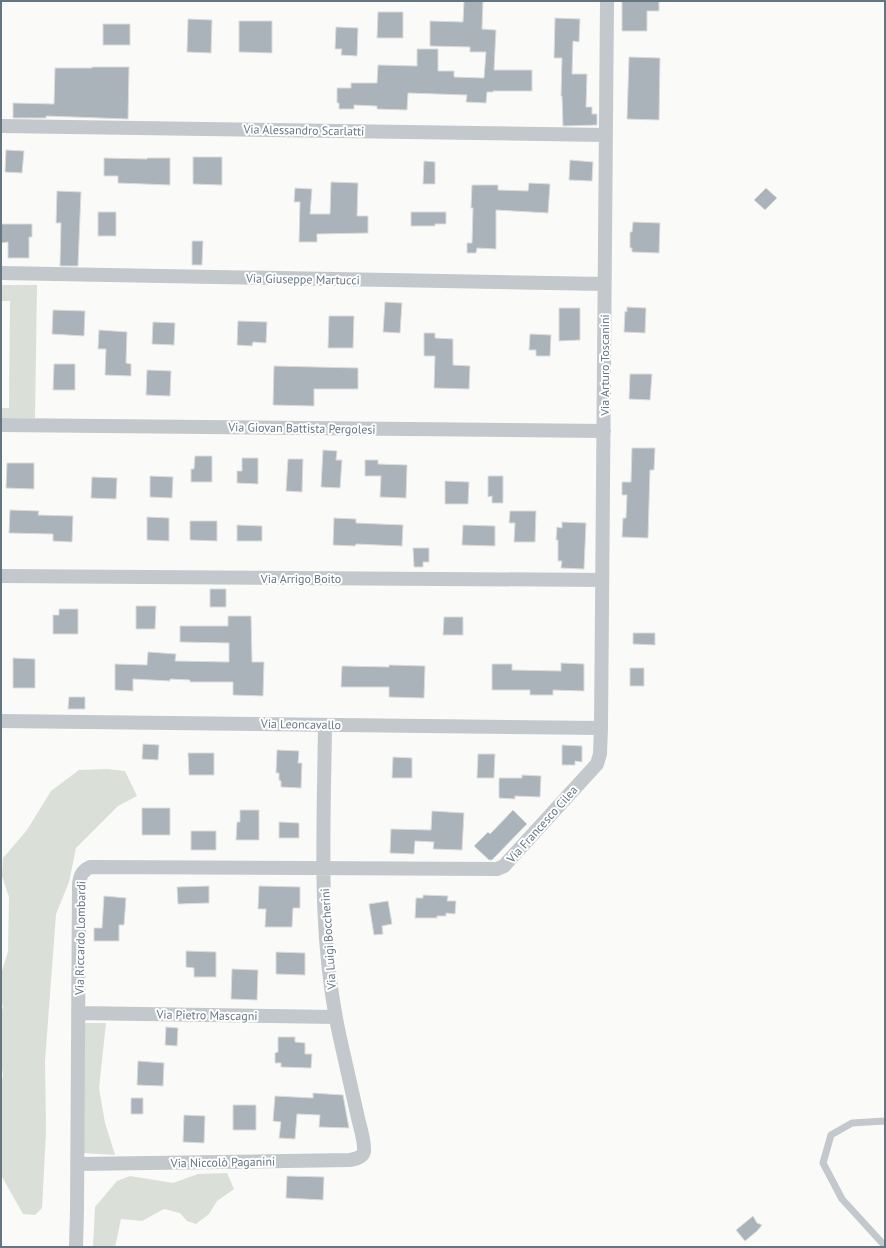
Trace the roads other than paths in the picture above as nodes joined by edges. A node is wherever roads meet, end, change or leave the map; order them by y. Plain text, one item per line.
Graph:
1 (607, 1) edge
2 (1, 126) edge
3 (606, 135) junction
4 (1, 274) edge
5 (604, 284) junction
6 (1, 425) edge
7 (604, 431) junction
8 (1, 576) edge
9 (602, 580) junction
10 (1, 721) edge
11 (325, 724) junction
12 (601, 728) junction
13 (323, 869) junction
14 (78, 1013) junction
15 (335, 1017) junction
16 (885, 1121) edge
17 (364, 1149) joint
18 (78, 1164) junction
19 (885, 1246) edge
20 (76, 1247) edge

1 - 3 street, Via Arturo Toscanini
2 - 3 street, Via Alessandro Scarlatti
3 - 5 street, Via Arturo Toscanini
4 - 5 street, Via Giuseppe Martucci
5 - 7 street, Via Arturo Toscanini
6 - 7 street, Via Giovan Battista Pergolesi
7 - 9 street, Via Arturo Toscanini
8 - 9 street, Via Arrigo Boito
9 - 12 street, Via Arturo Toscanini
10 - 11 street, Via Leoncavallo
11 - 12 street, Via Leoncavallo
11 - 13 street, Via Luigi Boccherini
12 - 13 street, Via Francesco Cilea
13 - 14 street, Via Riccardo Lombardi
13 - 15 street, Via Luigi Boccherini
14 - 15 street, Via Pietro Mascagni
14 - 18 street, Via Riccardo Lombardi
15 - 17 street, Via Luigi Boccherini
16 - 19 lane
17 - 18 street, Via Niccolò Paganini
18 - 20 street, Via Riccardo Lombardi

